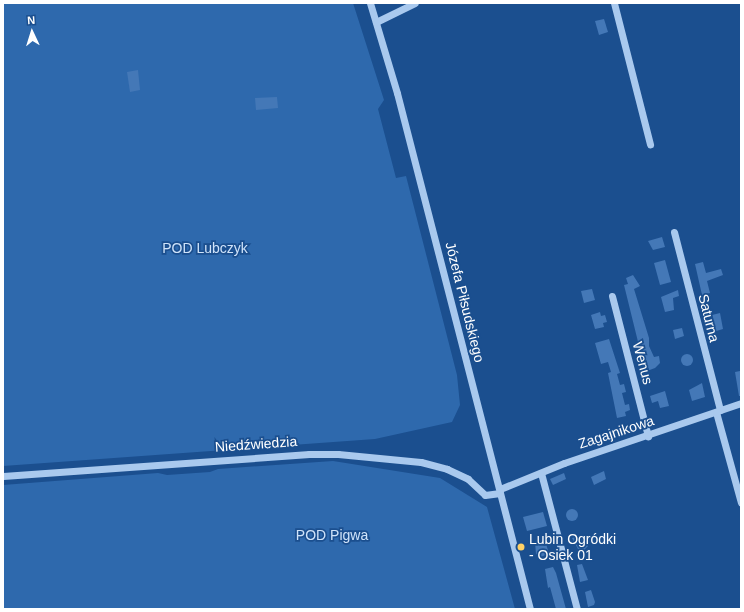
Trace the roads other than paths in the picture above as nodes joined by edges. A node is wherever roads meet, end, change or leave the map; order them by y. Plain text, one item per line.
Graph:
1 (370, 3) edge
2 (415, 3) edge
3 (614, 3) edge
4 (376, 22) junction
5 (650, 144) dead end
6 (674, 232) dead end
7 (612, 296) dead end
8 (741, 403) edge
9 (718, 411) junction
10 (648, 436) junction
11 (540, 473) junction
12 (3, 476) edge
13 (500, 491) junction
14 (741, 503) edge
15 (530, 609) edge
16 (577, 609) edge

1 - 4 street, Józefa Piłsudskiego
2 - 4 street
3 - 5 street
4 - 13 street, Józefa Piłsudskiego
6 - 9 street, Saturna
7 - 10 street, Wenus
8 - 9 street, Zagajnikowa
9 - 10 street, Zagajnikowa
9 - 14 street, Saturna
10 - 11 street, Zagajnikowa
11 - 13 street, Zagajnikowa
11 - 16 street
12 - 13 street, Niedźwiedzia
13 - 15 street, Józefa Piłsudskiego

